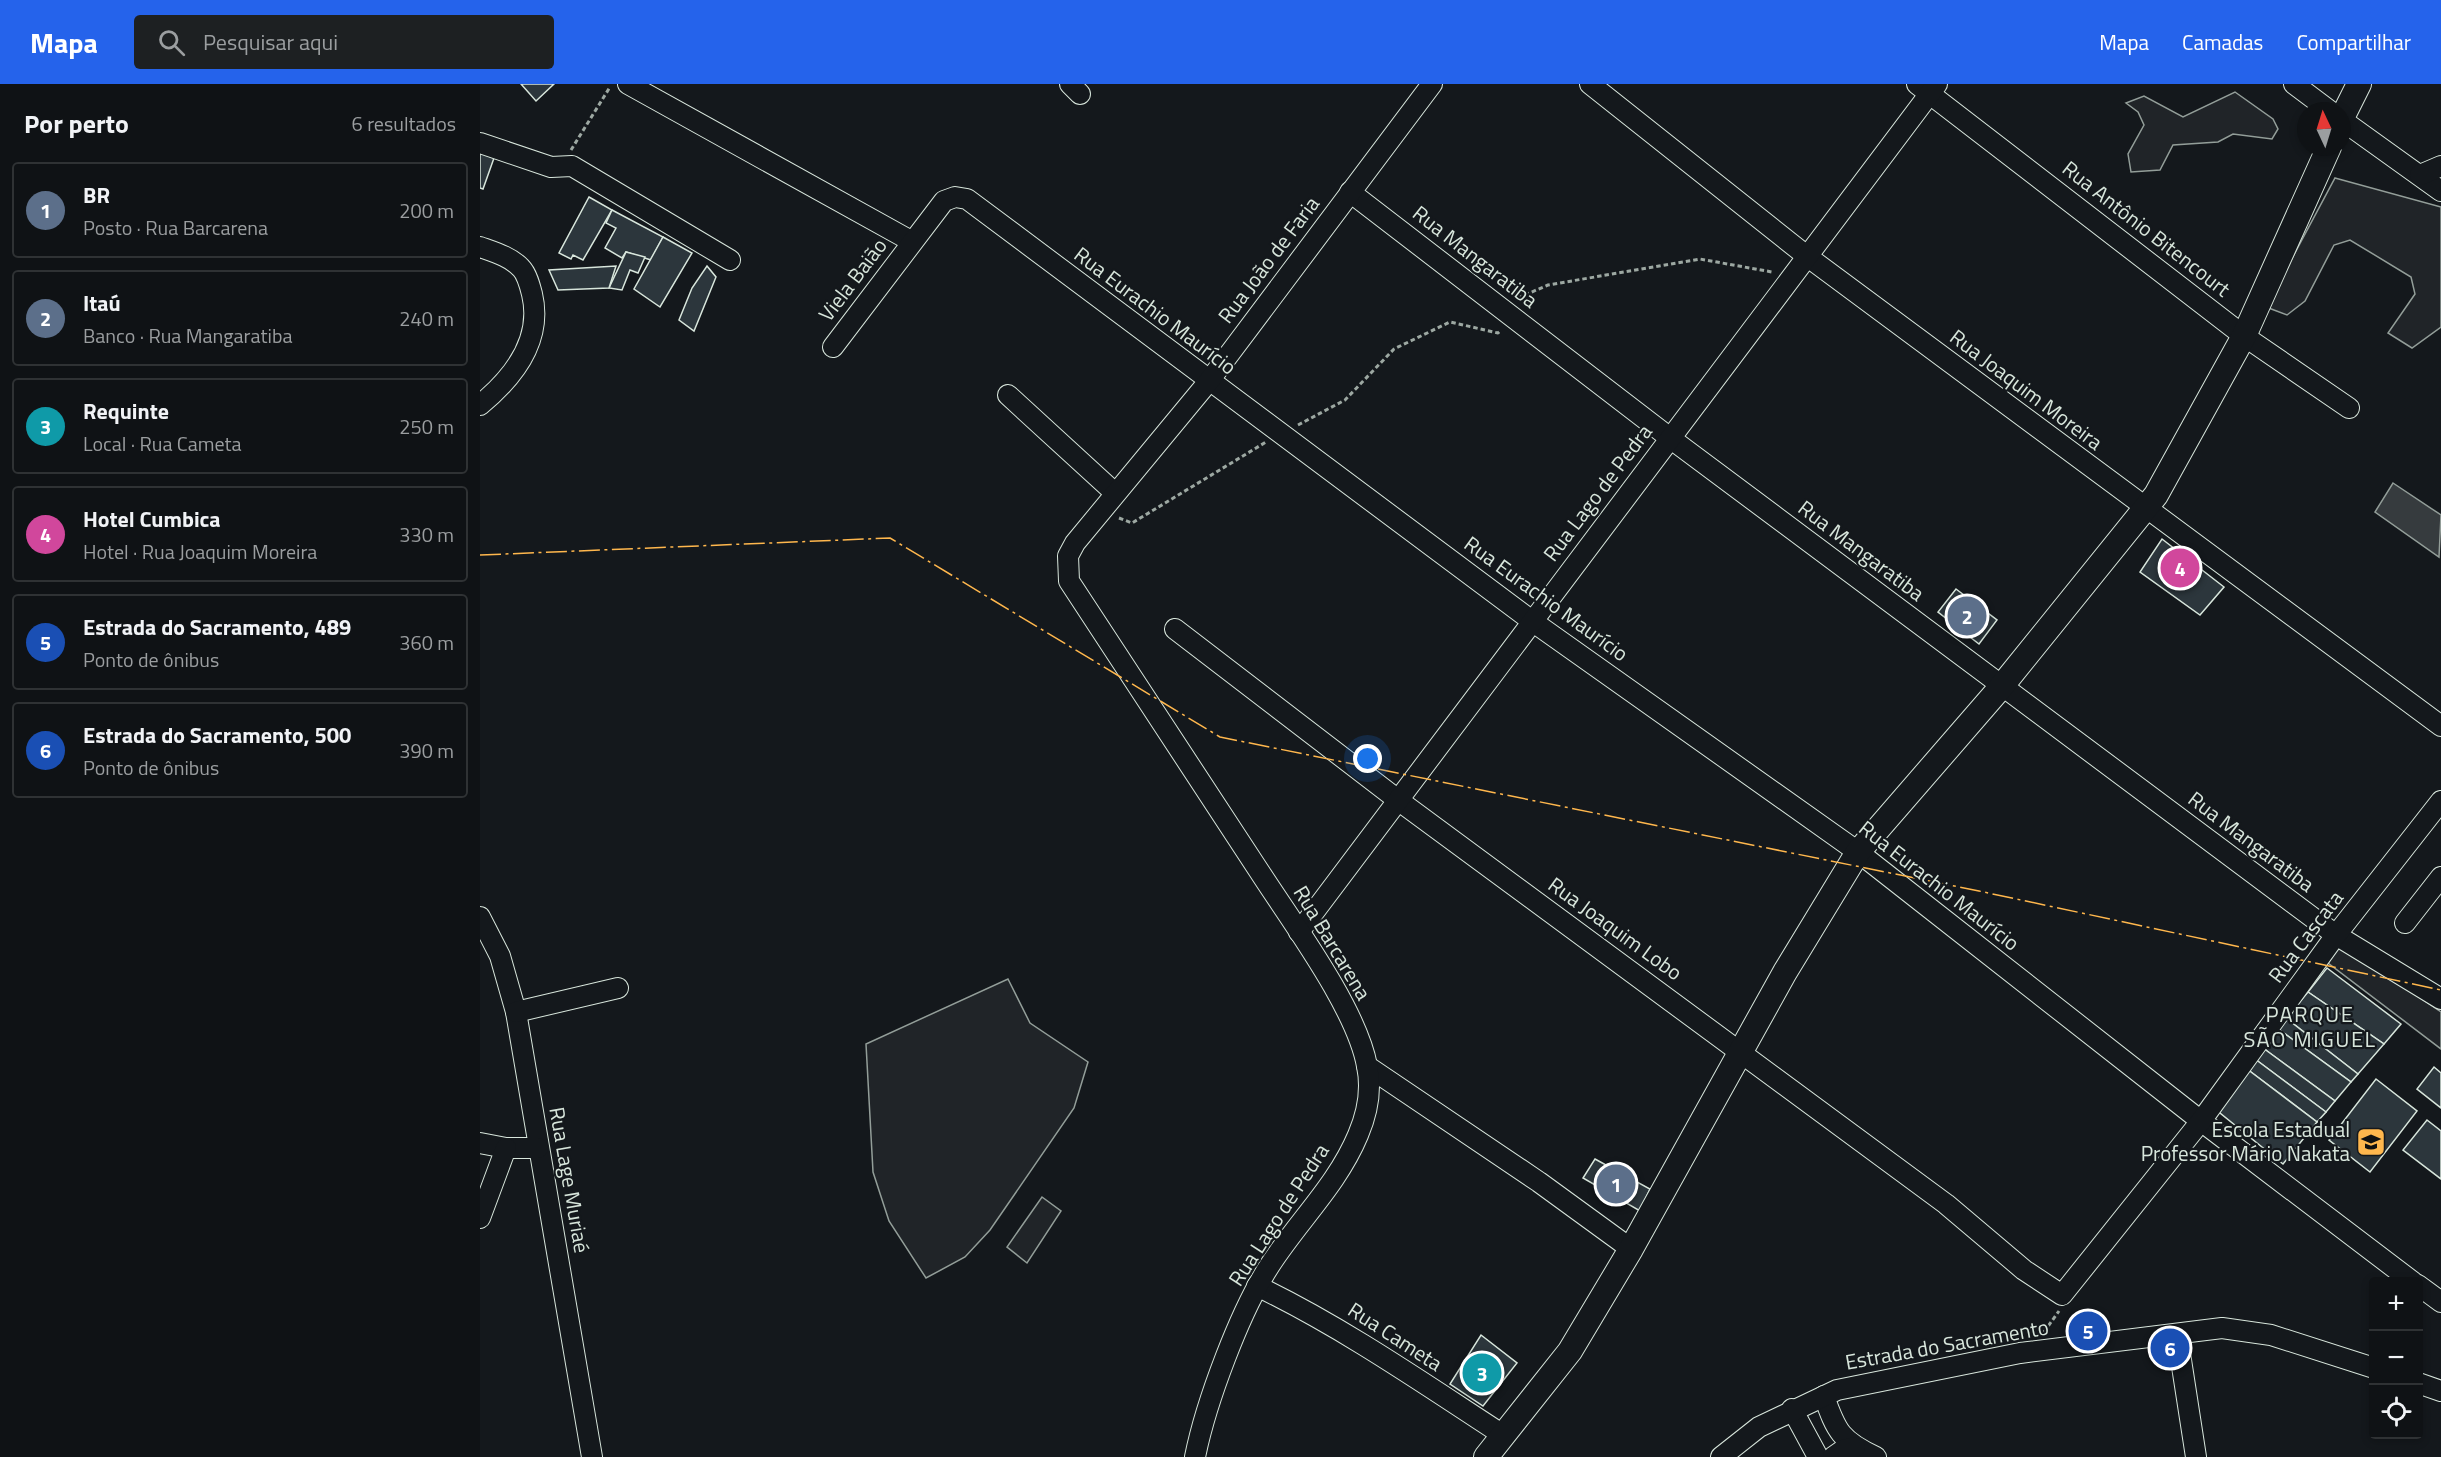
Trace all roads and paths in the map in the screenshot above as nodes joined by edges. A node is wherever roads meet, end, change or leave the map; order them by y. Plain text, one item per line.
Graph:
1 (611, 84) edge
2 (628, 84) edge
3 (1432, 84) edge
4 (1590, 84) edge
5 (2294, 84) edge
6 (2359, 84) edge
7 (1928, 87) edge
8 (2318, 102) edge
9 (2350, 102) edge
10 (2351, 125) edge
11 (480, 143) edge
12 (2325, 156) edge
13 (2441, 166) edge
14 (560, 167) junction
15 (2420, 175) junction
16 (2441, 191) edge
17 (1350, 192) junction
18 (912, 241) junction
19 (480, 247) edge
20 (1808, 257) junction
21 (730, 260) dead end
22 (1793, 276) junction
23 (1517, 320) junction
24 (2244, 336) junction
25 (833, 347) dead end
26 (1209, 381) junction
27 (1008, 395) dead end
28 (480, 405) edge
29 (2349, 408) dead end
30 (1280, 434) junction
31 (1670, 438) junction
32 (1115, 493) junction
33 (2146, 510) junction
34 (1100, 511) junction
35 (1069, 581) joint
36 (1532, 621) junction
37 (1175, 629) dead end
38 (2001, 687) junction
39 (2441, 726) edge
40 (1398, 800) junction
41 (2441, 801) edge
42 (1858, 852) junction
43 (2441, 877) edge
44 (480, 917) edge
45 (2405, 923) dead end
46 (1299, 932) junction
47 (2336, 935) junction
48 (618, 988) dead end
49 (2441, 999) edge
50 (516, 1012) junction
51 (1741, 1052) junction
52 (1367, 1066) junction
53 (2200, 1121) junction
54 (480, 1143) edge
55 (506, 1148) junction
56 (538, 1148) junction
57 (480, 1218) edge
58 (1631, 1249) junction
59 (2408, 1277) edge
60 (1257, 1286) junction
61 (2423, 1289) edge
62 (2062, 1295) junction
63 (2441, 1302) edge
64 (2178, 1334) junction
65 (2020, 1353) junction
66 (2369, 1367) edge
67 (2423, 1385) edge
68 (2441, 1391) edge
69 (1824, 1395) junction
70 (1792, 1410) junction
71 (1503, 1435) junction
72 (1855, 1447) junction
73 (592, 1457) edge
74 (1196, 1457) edge
75 (1486, 1457) edge
76 (1721, 1457) edge
77 (1818, 1457) edge
78 (1833, 1457) edge
79 (1876, 1457) edge
80 (2196, 1457) edge

1 - 14 path
2 - 18 street
3 - 17 street, Rua João de Faria
4 - 20 street, Rua Joaquim Moreira
5 - 8 street
6 - 9 main road
7 - 20 street, Rua Lago de Pedra
7 - 24 street, Rua Antônio Bitencourt
10 - 15 street
11 - 14 street
12 - 24 main road
13 - 15 street
14 - 21 street
15 - 16 street
17 - 23 street, Rua Mangaratiba
17 - 26 street, Rua João de Faria
18 - 25 street, Viela Baião
18 - 26 street, Rua Eurachio Maurício
19 - 28 street
20 - 22 street, Rua Lago de Pedra
20 - 33 street, Rua Joaquim Moreira
22 - 23 path
22 - 31 street, Rua Lago de Pedra
23 - 30 path
23 - 31 street, Rua Mangaratiba
24 - 29 street, Rua Antônio Bitencourt
24 - 33 main road
26 - 30 street, Rua Eurachio Maurício
26 - 32 street, Rua João de Faria
27 - 32 street
30 - 34 path
30 - 36 street, Rua Eurachio Maurício
31 - 36 street, Rua Lago de Pedra
31 - 38 street, Rua Mangaratiba
32 - 34 street, Rua João de Faria
33 - 38 main road
33 - 39 street, Rua Joaquim Moreira
34 - 35 street, Rua João de Faria
35 - 46 street, Rua Barcarena
36 - 40 street, Rua Lago de Pedra
36 - 42 street, Rua Eurachio Maurício
37 - 40 street, Rua Joaquim Lobo
38 - 42 main road
38 - 47 street, Rua Mangaratiba
40 - 46 street, Rua Lago de Pedra
40 - 51 street, Rua Joaquim Lobo
41 - 47 street, Rua Cascata
42 - 51 main road
42 - 53 street, Rua Eurachio Maurício
43 - 45 street
44 - 50 street, Rua Lage Muriaé
46 - 52 street, Rua Barcarena
47 - 49 street, Rua Mangaratiba
47 - 53 street, Rua Cascata
48 - 50 street
50 - 56 street, Rua Lage Muriaé
51 - 58 main road
51 - 62 street, Rua Joaquim Lobo
52 - 58 street
52 - 60 street, Rua Lago de Pedra
53 - 59 street, Rua Eurachio Maurício
53 - 62 street, Rua Cascata
54 - 55 street
55 - 56 street
55 - 57 street
56 - 73 street, Rua Lage Muriaé
58 - 71 main road
60 - 71 street, Rua Cameta
60 - 74 street, Rua Lago de Pedra
61 - 63 street
62 - 65 path
64 - 65 street, Estrada do Sacramento
64 - 66 street, Estrada do Sacramento
64 - 80 street
65 - 69 street, Estrada do Sacramento
67 - 68 street
69 - 70 street, Estrada do Sacramento
69 - 72 street
70 - 76 street, Estrada do Sacramento
70 - 77 street
71 - 75 main road
72 - 78 street
72 - 79 street

